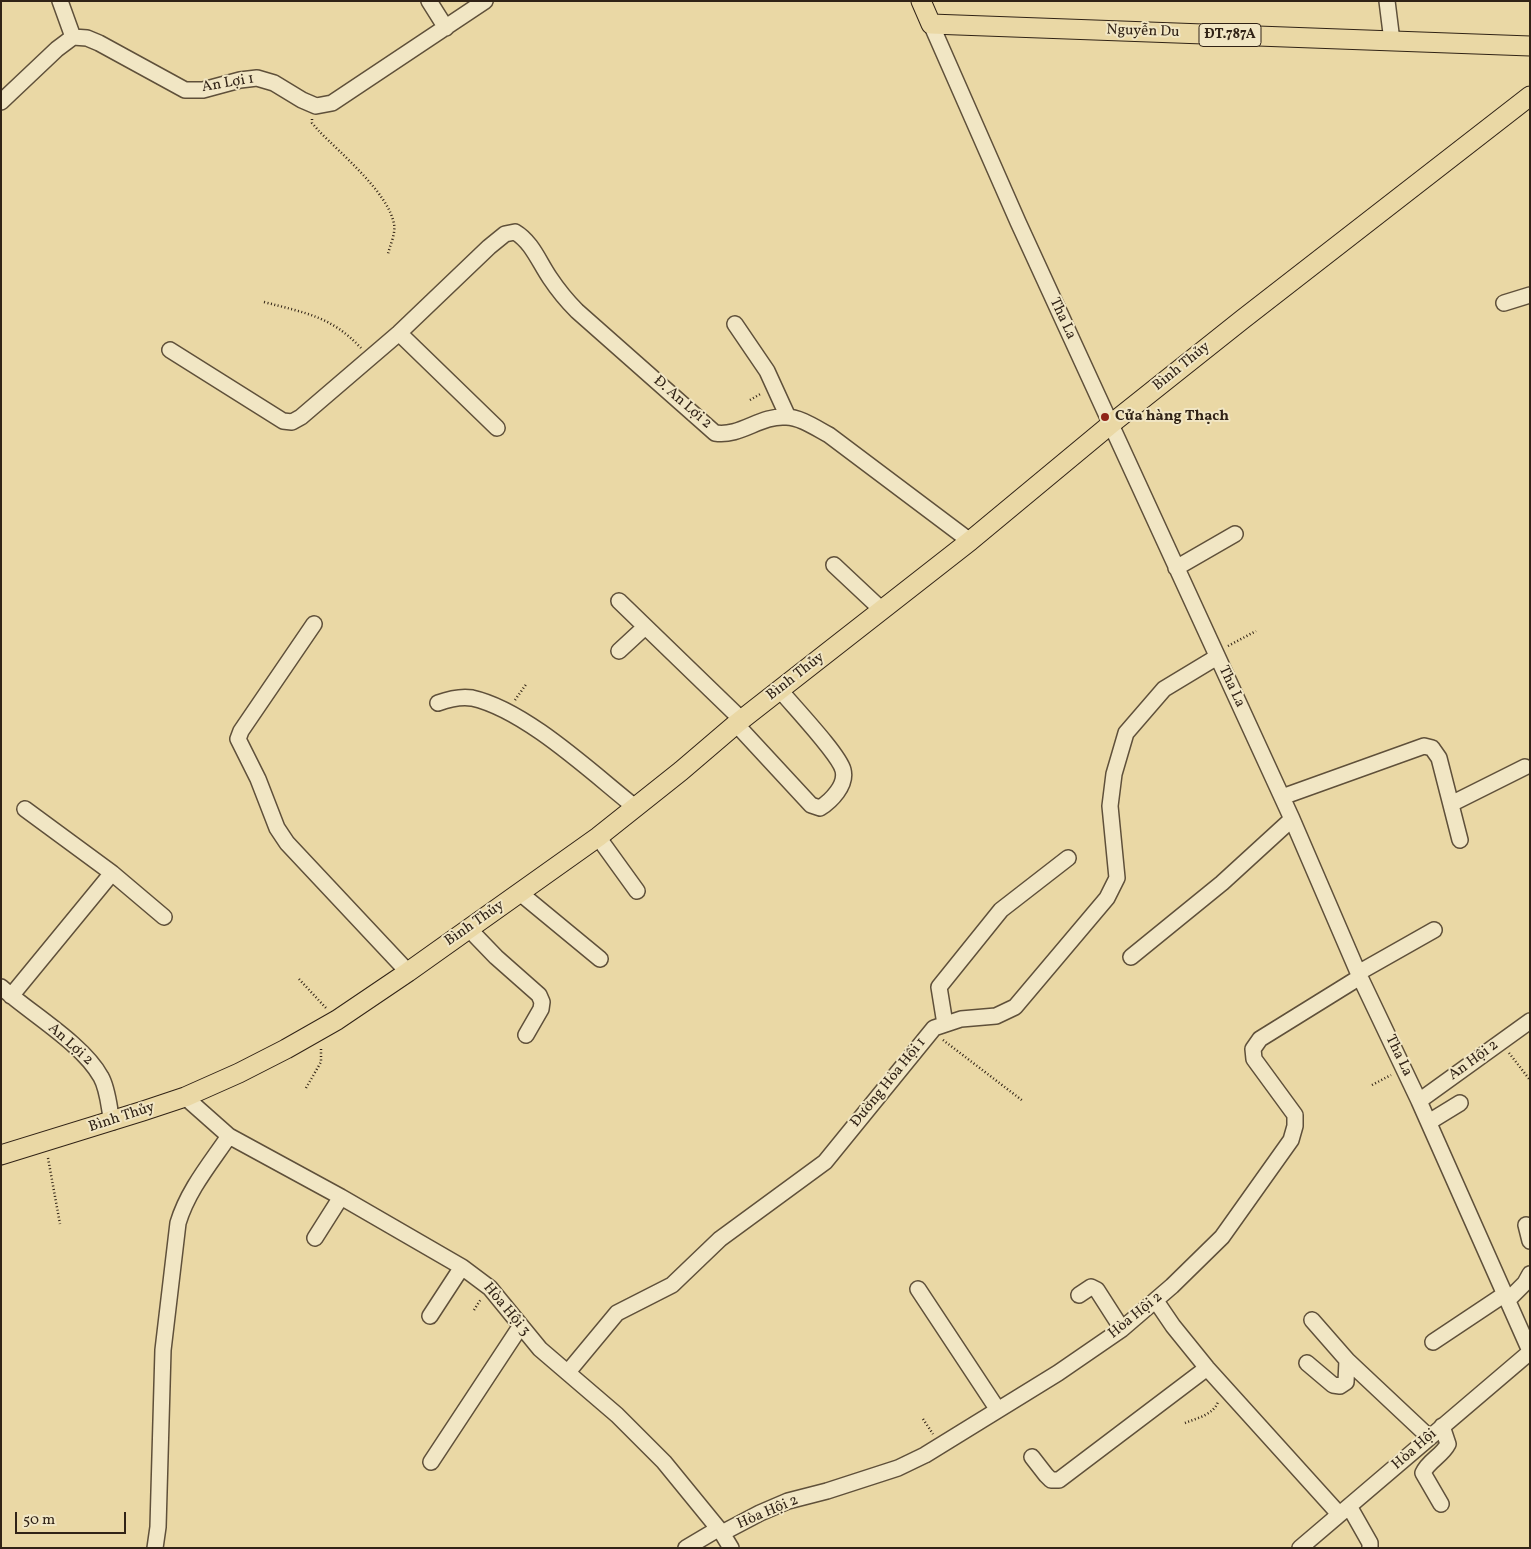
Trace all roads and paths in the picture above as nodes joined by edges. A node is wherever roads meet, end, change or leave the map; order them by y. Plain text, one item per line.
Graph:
1 (60, 1) edge
2 (429, 1) edge
3 (485, 1) edge
4 (921, 1) edge
5 (1387, 1) edge
6 (931, 24) junction
7 (446, 28) junction
8 (73, 37) junction
9 (1392, 41) junction
10 (1530, 46) edge
11 (1530, 96) edge
12 (1, 102) edge
13 (316, 106) junction
14 (388, 254) dead end
15 (1530, 295) edge
16 (264, 302) dead end
17 (1504, 303) dead end
18 (735, 324) dead end
19 (398, 333) junction
20 (170, 350) dead end
21 (371, 358) junction
22 (788, 416) junction
23 (1111, 424) junction
24 (497, 428) dead end
25 (1235, 534) dead end
26 (970, 541) junction
27 (834, 565) dead end
28 (1176, 568) junction
29 (619, 601) dead end
30 (882, 610) junction
31 (314, 624) dead end
32 (645, 627) junction
33 (1256, 631) dead end
34 (619, 651) dead end
35 (1216, 655) junction
36 (526, 683) dead end
37 (780, 690) junction
38 (438, 703) dead end
39 (507, 712) junction
40 (739, 722) junction
41 (1525, 767) dead end
42 (1282, 797) junction
43 (1451, 804) junction
44 (635, 807) junction
45 (25, 809) dead end
46 (1292, 818) junction
47 (598, 837) junction
48 (1460, 840) dead end
49 (1068, 858) dead end
50 (112, 874) junction
51 (638, 891) dead end
52 (520, 893) junction
53 (164, 917) dead end
54 (469, 929) junction
55 (1434, 930) dead end
56 (1130, 957) dead end
57 (600, 959) dead end
58 (408, 972) junction
59 (1359, 975) junction
60 (299, 979) dead end
61 (6, 991) edge
62 (337, 1020) junction
63 (1530, 1022) edge
64 (939, 1028) junction
65 (319, 1030) junction
66 (526, 1035) dead end
67 (1500, 1042) junction
68 (1403, 1068) junction
69 (1530, 1080) edge
70 (1372, 1085) dead end
71 (306, 1088) dead end
72 (185, 1097) junction
73 (1023, 1101) dead end
74 (1419, 1101) junction
75 (1460, 1103) dead end
76 (112, 1122) junction
77 (1428, 1122) junction
78 (229, 1136) junction
79 (46, 1142) junction
80 (1, 1154) edge
81 (341, 1198) junction
82 (60, 1224) dead end
83 (1526, 1225) dead end
84 (315, 1238) dead end
85 (1530, 1241) edge
86 (462, 1267) junction
87 (1530, 1274) edge
88 (918, 1289) dead end
89 (1079, 1295) dead end
90 (1507, 1297) junction
91 (1156, 1301) junction
92 (430, 1316) dead end
93 (1312, 1320) dead end
94 (1524, 1321) edge
95 (520, 1327) junction
96 (1122, 1329) junction
97 (1433, 1342) dead end
98 (1530, 1351) edge
99 (1347, 1360) junction
100 (1307, 1363) dead end
101 (1207, 1368) junction
102 (568, 1372) junction
103 (1222, 1384) junction
104 (998, 1410) junction
105 (1185, 1423) dead end
106 (1442, 1426) junction
107 (1429, 1438) junction
108 (1032, 1457) dead end
109 (430, 1462) dead end
110 (1441, 1504) dead end
111 (1344, 1510) junction
112 (720, 1531) junction
113 (155, 1548) edge
114 (686, 1548) edge
115 (731, 1548) edge
116 (1300, 1548) edge
117 (1370, 1548) edge

1 - 8 street
2 - 7 street
3 - 7 street
4 - 6 main road
5 - 9 street
6 - 9 main road, Nguyễn Du / ĐT.787A
6 - 23 street, Tha La
7 - 13 street
8 - 12 street
8 - 13 street, An Lợi 1
9 - 10 main road, Nguyễn Du / ĐT.787A
11 - 23 main road, Bình Thủy
13 - 14 path
15 - 17 street
16 - 21 path
18 - 22 street
19 - 21 street
19 - 22 street, Đ. An Lợi 2
19 - 24 street
20 - 21 street
22 - 26 street
23 - 26 main road, Bình Thủy
23 - 28 street, Tha La
25 - 28 street
26 - 30 main road, Bình Thủy
27 - 30 street
28 - 35 street, Tha La
29 - 32 street
30 - 37 main road, Bình Thủy
31 - 58 street
32 - 34 street
32 - 40 street
33 - 35 path
35 - 42 street, Tha La
35 - 64 street
36 - 39 path
37 - 40 main road, Bình Thủy
37 - 40 street
38 - 39 street
39 - 44 street
40 - 44 main road, Bình Thủy
41 - 43 street
42 - 43 street
42 - 46 street, Tha La
43 - 48 street
44 - 47 main road, Bình Thủy
45 - 50 street
46 - 56 street
46 - 59 street, Tha La
47 - 51 street
47 - 52 main road, Bình Thủy
49 - 64 street
50 - 53 street
50 - 61 street
52 - 54 main road, Bình Thủy
52 - 57 street
54 - 58 main road, Bình Thủy
54 - 66 street
55 - 59 street, Hòa Hội 2
58 - 62 main road, Bình Thủy
59 - 68 street, Tha La
59 - 91 street, Hòa Hội 2
60 - 62 path
61 - 76 street, An Lợi 2
62 - 65 main road, Bình Thủy
63 - 67 street, An Hội 2
64 - 73 path
64 - 102 street, Đường Hòa Hội 1
65 - 71 path
65 - 72 main road, Bình Thủy
67 - 69 path
67 - 74 street, An Hội 2
68 - 70 path
68 - 74 street, Tha La
72 - 76 main road, Bình Thủy
72 - 78 street, Hòa Hội 3
74 - 77 street, Tha La
75 - 77 street
76 - 79 main road, Bình Thủy
77 - 90 street, Tha La
78 - 81 street, Hòa Hội 3
78 - 113 street
79 - 80 main road, Bình Thủy
79 - 82 path
81 - 84 street
81 - 86 street, Hòa Hội 3
83 - 85 street
86 - 92 street
86 - 95 street, Hòa Hội 3
87 - 90 street
88 - 104 street
89 - 96 street
90 - 94 street, Tha La
90 - 97 street
91 - 96 street, Hòa Hội 2
91 - 101 street
93 - 99 street
94 - 98 street, Tha La
95 - 102 street, Hòa Hội 3
95 - 109 street
96 - 104 street, Hòa Hội 2
98 - 106 street, Hòa Hội
99 - 100 street
99 - 107 street
101 - 103 street
101 - 108 street
102 - 112 street, Hòa Hội 3
103 - 105 path
103 - 111 street
104 - 112 street, Hòa Hội 2
106 - 107 street, Hòa Hội
106 - 110 street
107 - 111 street, Hòa Hội
111 - 116 street, Hòa Hội
111 - 117 street
112 - 114 street, Hòa Hội 2
112 - 115 street, Hòa Hội 3

